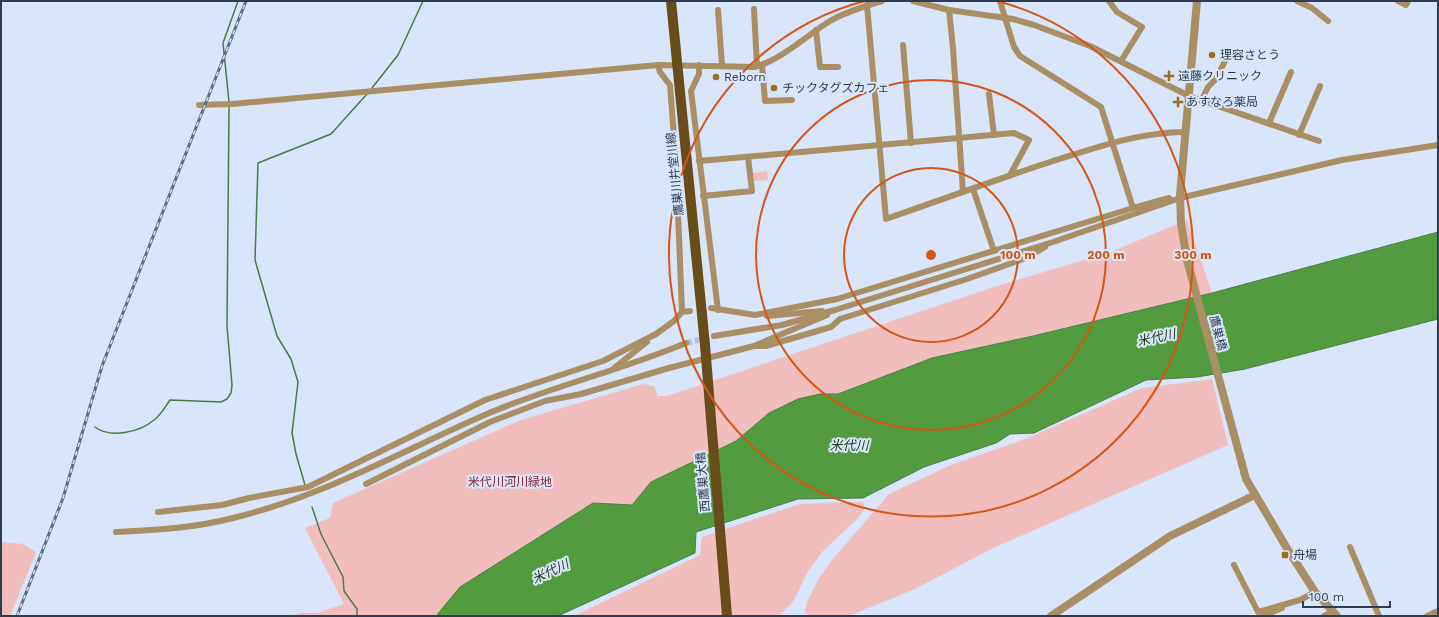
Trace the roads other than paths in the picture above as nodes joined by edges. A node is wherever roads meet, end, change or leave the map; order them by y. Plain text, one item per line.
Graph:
1 (671, 1) edge
2 (882, 1) edge
3 (913, 1) edge
4 (1000, 1) edge
5 (1109, 1) edge
6 (1197, 1) edge
7 (1298, 1) edge
8 (1398, 1) edge
9 (1408, 1) edge
10 (867, 5) junction
11 (754, 9) dead end
12 (718, 10) dead end
13 (949, 10) junction
14 (1006, 19) junction
15 (1328, 21) dead end
16 (816, 30) junction
17 (903, 45) dead end
18 (1120, 61) junction
19 (1225, 61) dead end
20 (677, 64) junction
21 (658, 65) junction
22 (699, 65) junction
23 (722, 65) junction
24 (760, 65) junction
25 (838, 67) dead end
26 (1291, 72) dead end
27 (1320, 86) dead end
28 (989, 94) dead end
29 (1189, 96) junction
30 (792, 100) dead end
31 (1201, 100) junction
32 (199, 105) dead end
33 (1269, 123) junction
34 (1186, 132) junction
35 (1299, 135) junction
36 (994, 136) junction
37 (960, 139) junction
38 (1319, 141) dead end
39 (1112, 142) junction
40 (911, 143) junction
41 (879, 145) junction
42 (1438, 145) edge
43 (748, 157) junction
44 (699, 161) junction
45 (1010, 175) junction
46 (973, 188) junction
47 (963, 192) junction
48 (703, 196) junction
49 (1180, 199) junction
50 (1133, 208) junction
51 (1053, 242) junction
52 (994, 251) junction
53 (711, 308) dead end
54 (718, 310) junction
55 (835, 310) junction
56 (690, 311) dead end
57 (682, 312) junction
58 (755, 315) junction
59 (656, 334) junction
60 (714, 336) tunnel mouth
61 (686, 342) tunnel mouth
62 (705, 345) joint
63 (754, 346) junction
64 (609, 372) junction
65 (366, 484) dead end
66 (1255, 495) junction
67 (158, 512) dead end
68 (116, 532) dead end
69 (1350, 546) dead end
70 (1234, 564) dead end
71 (1315, 592) junction
72 (1300, 600) junction
73 (1438, 612) edge
74 (1335, 614) edge
75 (727, 616) edge
76 (1051, 616) edge
77 (1263, 616) edge
78 (1324, 616) edge
79 (1380, 616) edge
80 (1427, 616) edge

1 - 20 main road, 鷹巣川井堂川線
2 - 10 street
3 - 13 street
4 - 14 street
5 - 18 street
6 - 29 street, 鷹巣橋
7 - 15 street
8 - 9 street
10 - 16 street
10 - 41 street
11 - 24 street
12 - 23 street
13 - 14 street
13 - 37 street
14 - 18 street
14 - 39 street
16 - 24 street
16 - 25 street
17 - 40 street
18 - 29 street
19 - 31 street
20 - 21 street
20 - 22 street
20 - 62 main road, 鷹巣川井堂川線
21 - 32 street
21 - 57 street
22 - 23 street
22 - 44 street
23 - 24 street
24 - 30 street
26 - 33 street
27 - 35 street
28 - 36 street
29 - 31 street
29 - 34 street, 鷹巣橋
31 - 33 street
33 - 35 street
34 - 39 street
34 - 49 street, 鷹巣橋
35 - 38 street
36 - 37 street
36 - 45 street
37 - 40 street
37 - 47 street
39 - 45 street
39 - 50 street
40 - 41 street
41 - 43 street
41 - 47 street
42 - 49 street
43 - 44 street
43 - 48 street
44 - 48 street
45 - 46 street
46 - 47 street
46 - 52 street
48 - 54 street
49 - 50 street
49 - 51 street
49 - 66 street, 鷹巣橋
50 - 52 street
51 - 55 street
51 - 63 street
52 - 58 street
53 - 54 street
54 - 58 street
55 - 58 street
55 - 60 street
55 - 63 street
56 - 57 street
57 - 59 street
59 - 64 street
59 - 67 street
61 - 64 street
62 - 75 main road, 西鷹巣大橋, bridge
63 - 65 street
64 - 68 street
66 - 71 street, 鷹巣橋
66 - 76 street
69 - 79 street
70 - 72 street
71 - 72 street
71 - 74 street, 鷹巣橋
72 - 77 street
73 - 80 street
74 - 78 street

